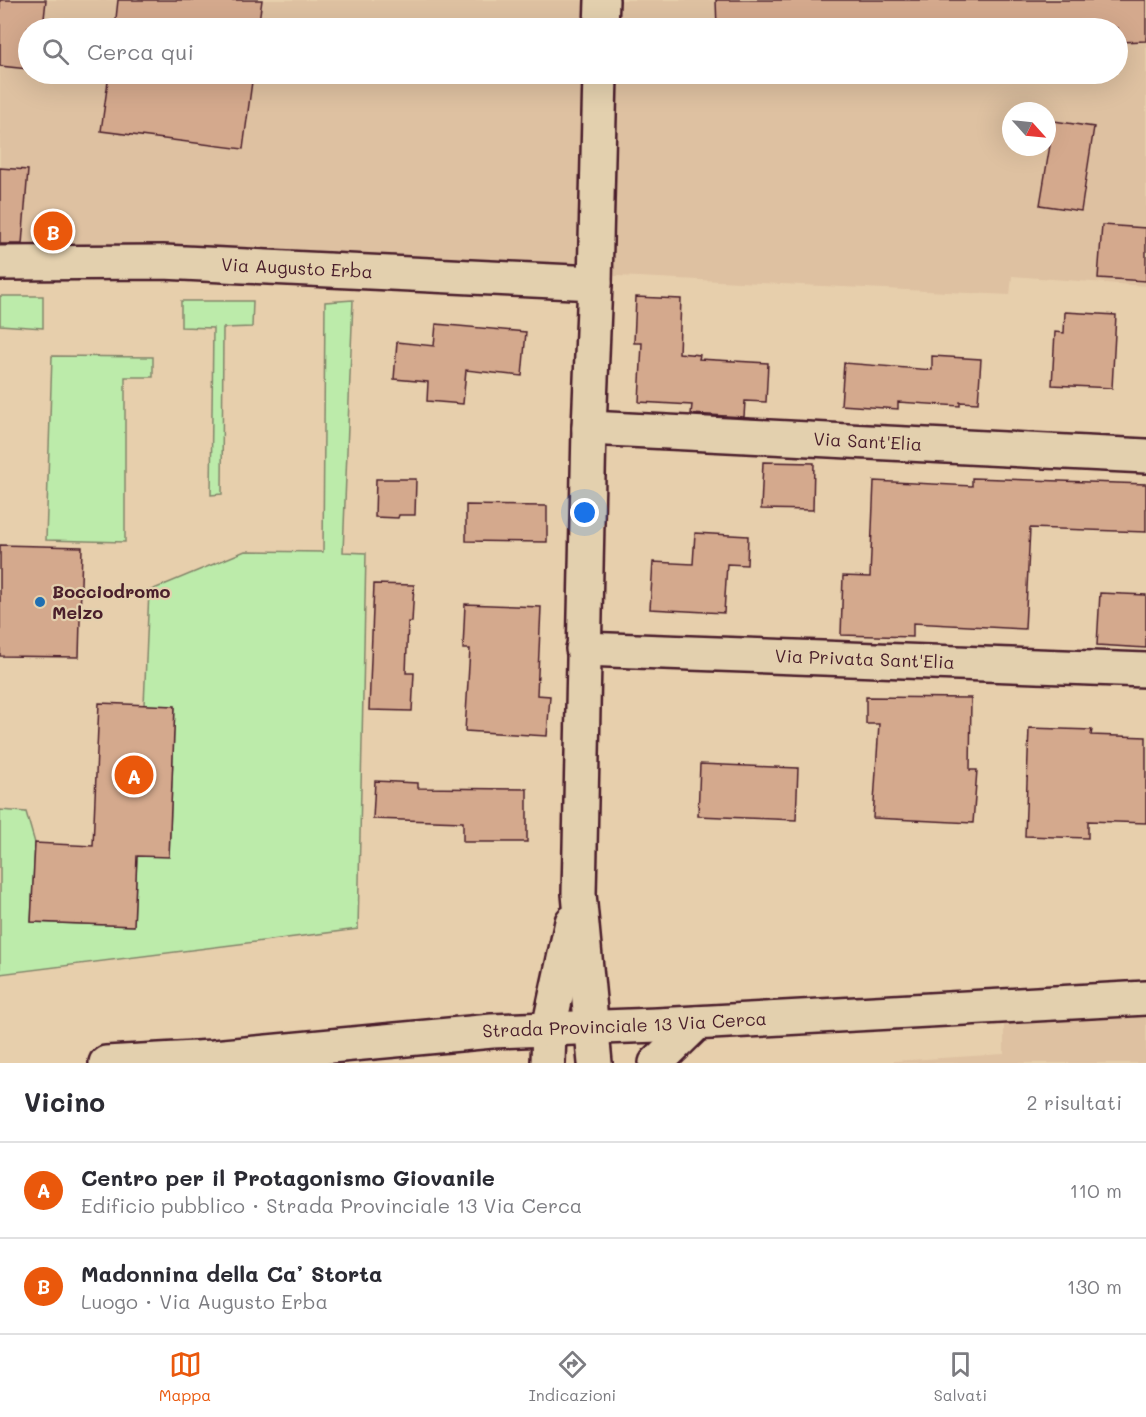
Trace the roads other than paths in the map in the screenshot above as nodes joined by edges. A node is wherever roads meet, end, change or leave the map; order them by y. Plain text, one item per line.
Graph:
1 (602, 0) edge
2 (601, 18) edge
3 (600, 84) edge
4 (0, 263) edge
5 (595, 283) junction
6 (588, 428) junction
7 (1146, 456) edge
8 (583, 649) junction
9 (1146, 670) edge
10 (579, 894) junction
11 (1146, 998) edge
12 (697, 1023) junction
13 (592, 1026) junction
14 (549, 1028) junction
15 (213, 1057) junction
16 (106, 1063) edge
17 (303, 1063) edge
18 (548, 1063) edge
19 (595, 1063) edge
20 (656, 1063) edge

1 - 2 street
3 - 5 street
4 - 5 street, Via Augusto Erba
5 - 6 street
6 - 7 street, Via Sant'Elia
6 - 8 street
8 - 9 street, Via Privata Sant'Elia
8 - 10 street
10 - 13 street
10 - 14 street
11 - 12 street, Strada Provinciale 13 Via Cerca
12 - 13 street, Strada Provinciale 13 Via Cerca
12 - 20 street
13 - 14 street, Strada Provinciale 13 Via Cerca
13 - 19 street
14 - 15 street, Strada Provinciale 13 Via Cerca
14 - 18 street
15 - 16 street, Strada Provinciale 13 Via Cerca
15 - 17 street

